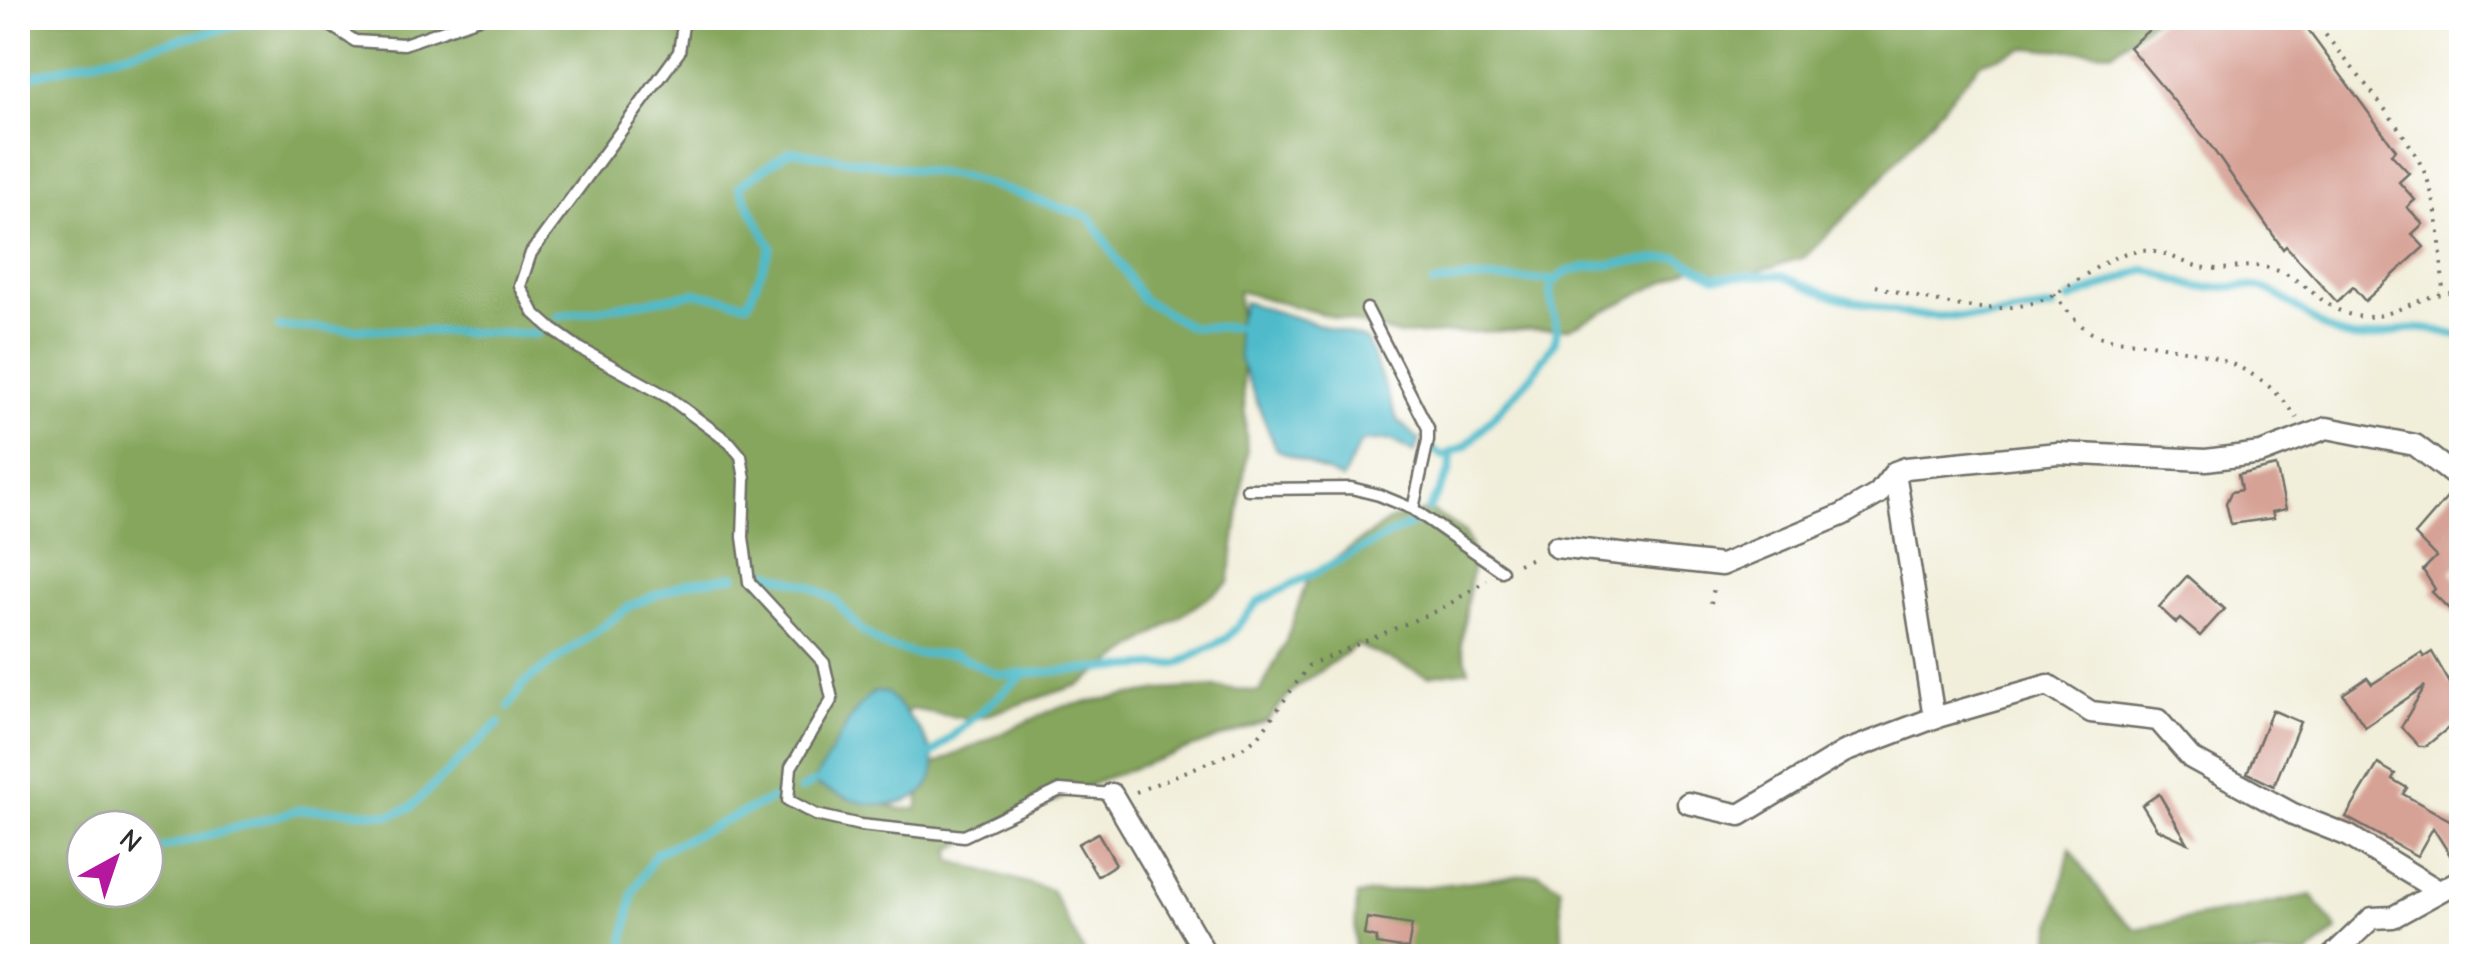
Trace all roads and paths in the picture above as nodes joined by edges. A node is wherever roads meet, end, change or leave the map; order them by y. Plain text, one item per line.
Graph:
1 (319, 18) edge
2 (478, 18) edge
3 (684, 18) edge
4 (2313, 18) edge
5 (1876, 286) dead end
6 (2443, 292) junction
7 (2462, 293) edge
8 (2054, 294) junction
9 (1367, 309) dead end
10 (2308, 433) junction
11 (1894, 472) junction
12 (2462, 481) edge
13 (1247, 489) dead end
14 (1413, 509) junction
15 (1556, 547) joint
16 (1502, 571) junction
17 (1934, 718) junction
18 (1112, 794) junction
19 (1688, 803) dead end
20 (2462, 879) edge
21 (2437, 890) junction
22 (1206, 956) edge
23 (2332, 956) edge

1 - 2 lane
3 - 18 lane
4 - 6 path
5 - 8 path
6 - 7 path
6 - 8 path
8 - 10 path
9 - 14 lane
10 - 11 street
10 - 12 street
11 - 15 street
11 - 17 street
13 - 14 lane
14 - 16 lane
15 - 16 path
16 - 18 path
17 - 19 street
17 - 21 street
18 - 22 street
20 - 21 street
21 - 23 street

